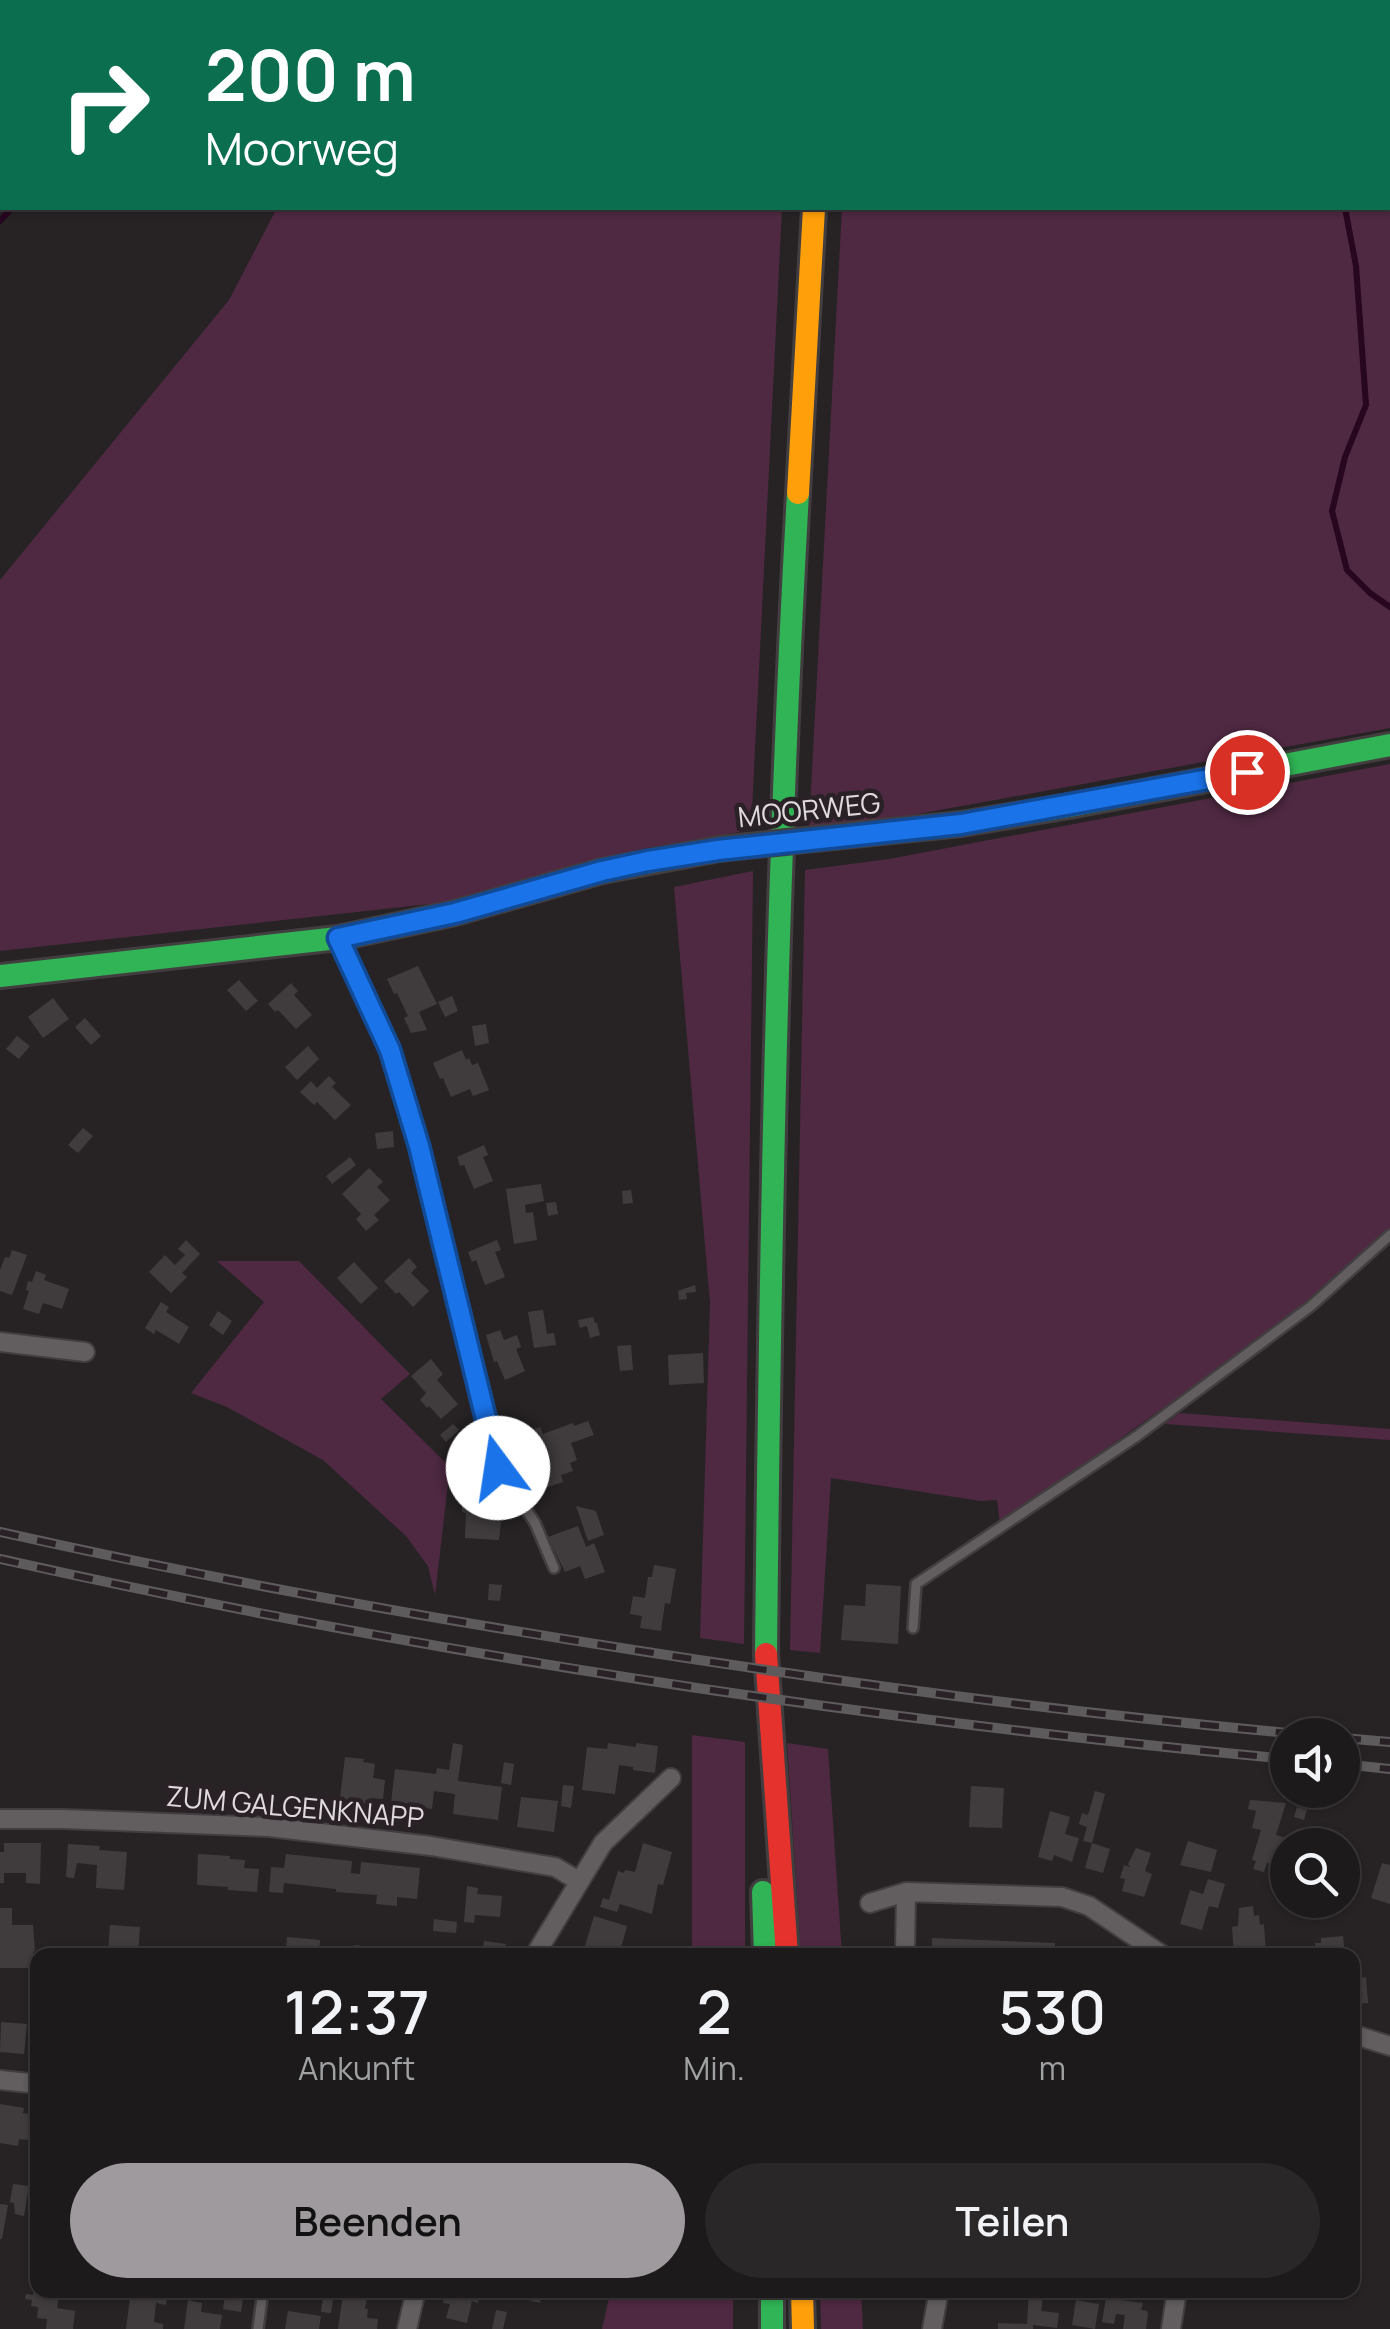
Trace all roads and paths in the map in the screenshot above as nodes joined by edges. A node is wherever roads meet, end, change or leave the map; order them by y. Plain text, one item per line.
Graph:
1 (814, 210) edge
2 (1390, 745) edge
3 (338, 938) junction
4 (0, 976) edge
5 (1390, 1235) edge
6 (0, 1342) edge
7 (85, 1352) dead end
8 (498, 1468) joint
9 (554, 1568) dead end
10 (912, 1628) dead end
11 (766, 1654) junction
12 (672, 1778) dead end
13 (0, 1819) edge
14 (579, 1881) junction
15 (906, 1892) junction
16 (870, 1903) dead end
17 (538, 1948) edge
18 (764, 1948) edge
19 (786, 1948) edge
20 (905, 1948) edge
21 (1152, 1948) edge
22 (1360, 2037) edge
23 (1390, 2046) edge
24 (0, 2080) edge
25 (30, 2083) edge
26 (262, 2298) edge
27 (414, 2298) edge
28 (772, 2298) edge
29 (802, 2298) edge
30 (938, 2298) edge
31 (1176, 2298) edge
32 (258, 2329) edge
33 (408, 2329) edge
34 (772, 2329) edge
35 (803, 2329) edge
36 (932, 2329) edge
37 (1171, 2329) edge

1 - 11 main road
2 - 3 main road, MOORWEG, bridge
3 - 4 main road, MOORWEG
3 - 8 street
5 - 10 lane
6 - 7 street
8 - 9 lane
11 - 18 main road
11 - 19 main road
12 - 14 street
13 - 14 street, ZUM GALGENKNAPP
14 - 17 street
15 - 16 street
15 - 20 street
15 - 21 street
22 - 23 street
24 - 25 street
26 - 32 lane
27 - 33 street
28 - 34 main road
29 - 35 main road
30 - 36 street
31 - 37 street

